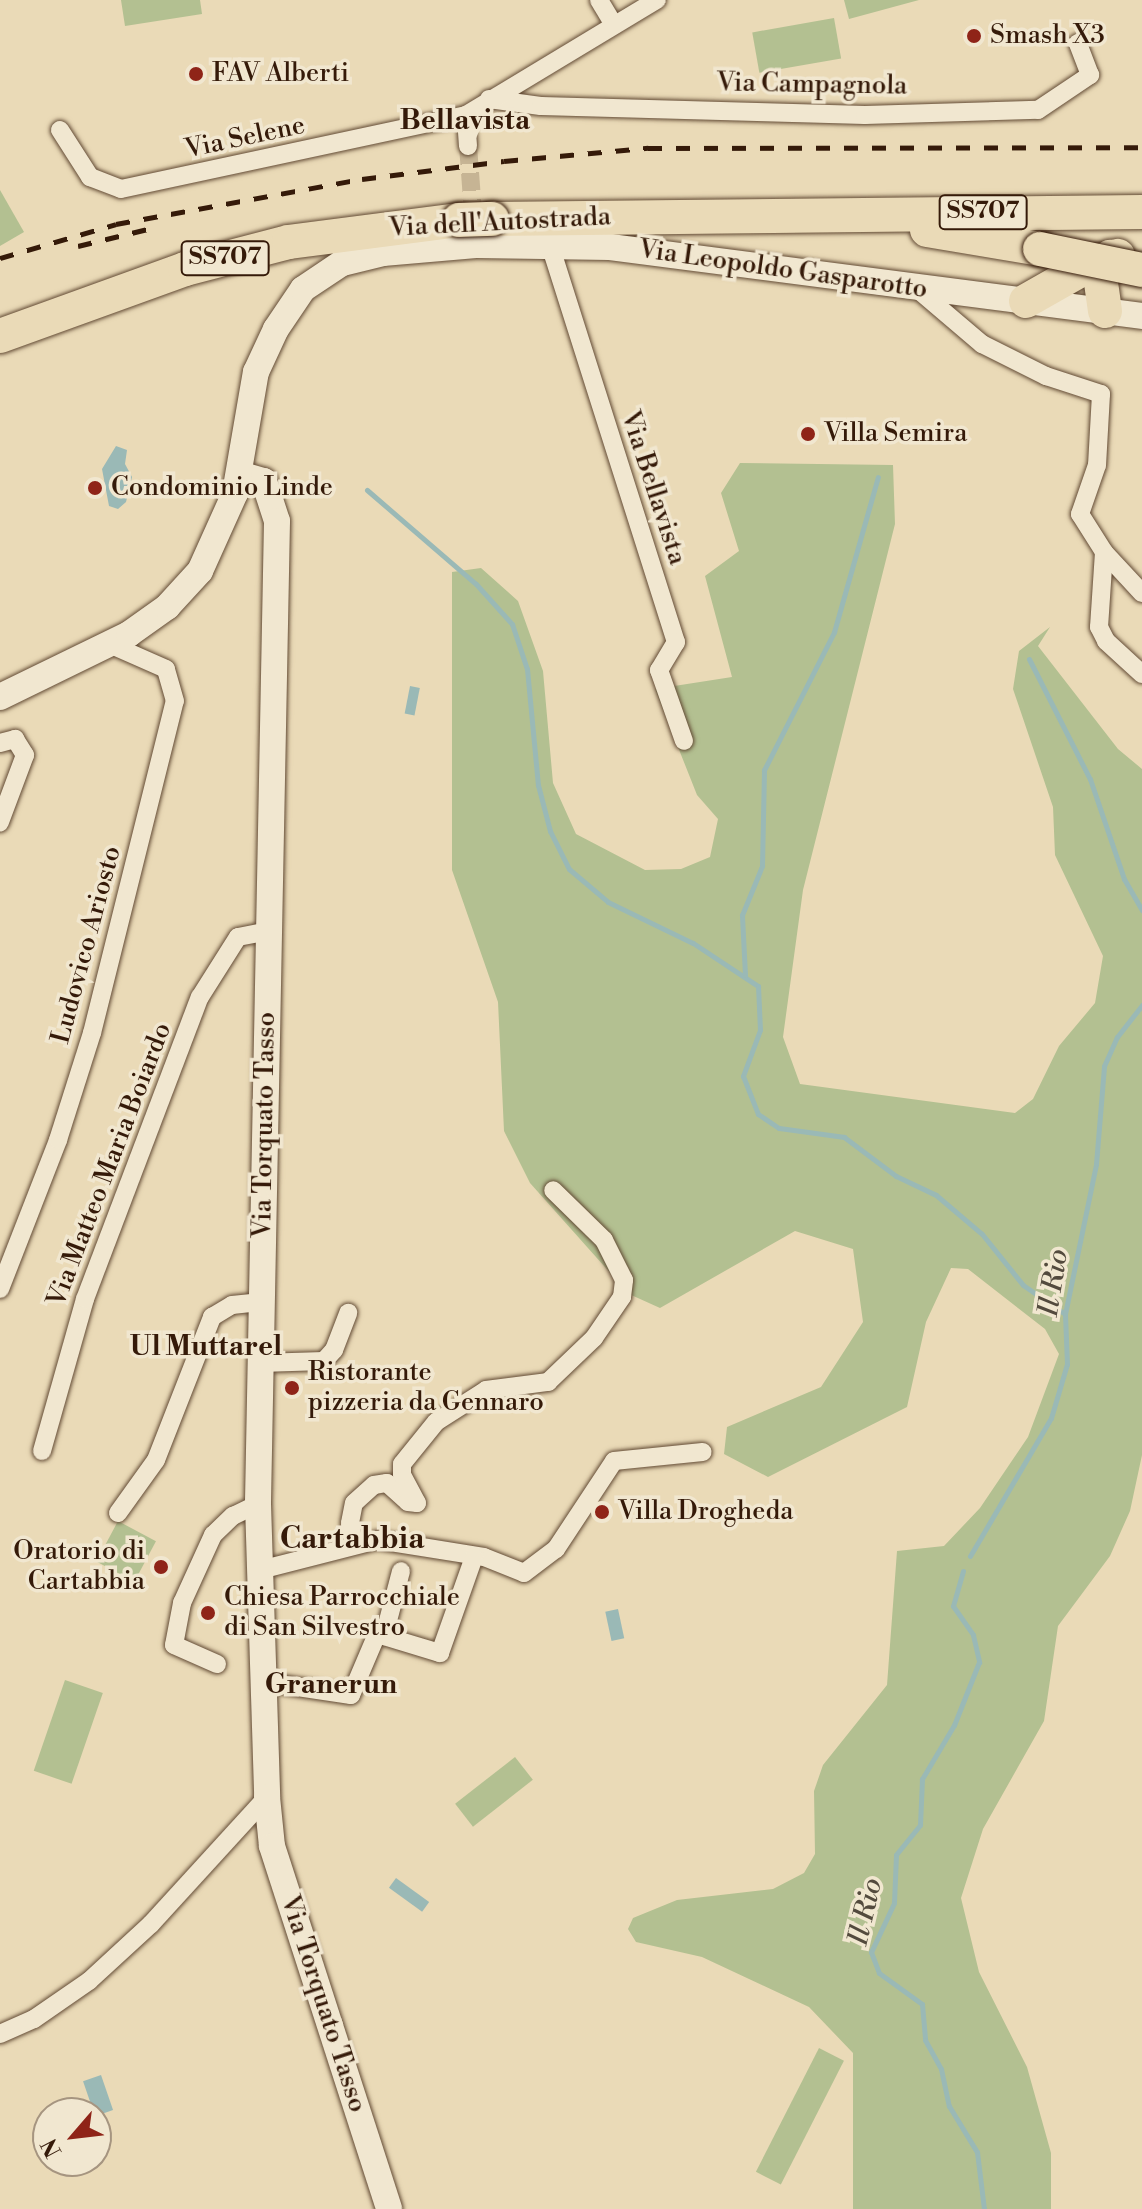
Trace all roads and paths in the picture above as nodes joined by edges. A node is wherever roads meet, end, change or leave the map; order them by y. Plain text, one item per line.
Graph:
1 (599, 0) edge
2 (657, 0) edge
3 (614, 25) junction
4 (1078, 43) dead end
5 (489, 99) junction
6 (466, 115) junction
7 (60, 130) dead end
8 (468, 146) tunnel mouth
9 (1142, 212) edge
10 (824, 217) junction
11 (550, 245) junction
12 (1126, 255) edge
13 (1142, 272) edge
14 (916, 288) junction
15 (1026, 301) junction
16 (1105, 311) junction
17 (1142, 316) edge
18 (0, 336) edge
19 (239, 474) junction
20 (1104, 552) junction
21 (1142, 593) edge
22 (109, 644) junction
23 (1142, 674) edge
24 (0, 697) edge
25 (684, 741) dead end
26 (0, 743) edge
27 (0, 822) edge
28 (268, 931) junction
29 (553, 1190) dead end
30 (0, 1289) edge
31 (262, 1302) junction
32 (348, 1313) dead end
33 (260, 1363) junction
34 (42, 1451) dead end
35 (703, 1452) dead end
36 (258, 1504) junction
37 (118, 1513) dead end
38 (354, 1544) junction
39 (474, 1557) junction
40 (264, 1569) junction
41 (401, 1571) dead end
42 (384, 1636) junction
43 (217, 1664) dead end
44 (264, 1682) junction
45 (267, 1797) junction
46 (1, 2033) edge
47 (389, 2209) edge

1 - 3 street
2 - 3 street
3 - 5 street
4 - 5 street, Via Campagnola
5 - 6 street
6 - 7 street, Via Selene
6 - 8 street
9 - 10 highway, SS707
10 - 13 highway, SS707, bridge
10 - 18 highway, Via dell'Autostrada / SS707
11 - 14 street, Via Leopoldo Gasparotto
11 - 19 street, Via Leopoldo Gasparotto
11 - 25 street, Via Bellavista
12 - 15 highway
12 - 16 highway
13 - 16 highway
14 - 15 street, Via Leopoldo Gasparotto
14 - 20 street
15 - 16 street, Via Leopoldo Gasparotto
16 - 17 street, Via Leopoldo Gasparotto
19 - 22 street, Via Leopoldo Gasparotto
19 - 28 street, Via Torquato Tasso
20 - 21 street
20 - 23 street
22 - 24 street, Via Leopoldo Gasparotto
22 - 30 street, Ludovico Ariosto
26 - 27 street
28 - 31 street, Via Torquato Tasso
28 - 34 street, Via Matteo Maria Boiardo
29 - 38 street
31 - 33 street, Via Torquato Tasso
31 - 37 street
32 - 33 street
33 - 36 street, Via Torquato Tasso
35 - 39 street
36 - 40 street, Via Torquato Tasso
36 - 43 street
38 - 39 street
38 - 40 street
39 - 42 street
40 - 44 street, Via Torquato Tasso
41 - 42 street
42 - 44 street
44 - 45 street, Via Torquato Tasso
45 - 46 street
45 - 47 street, Via Torquato Tasso

